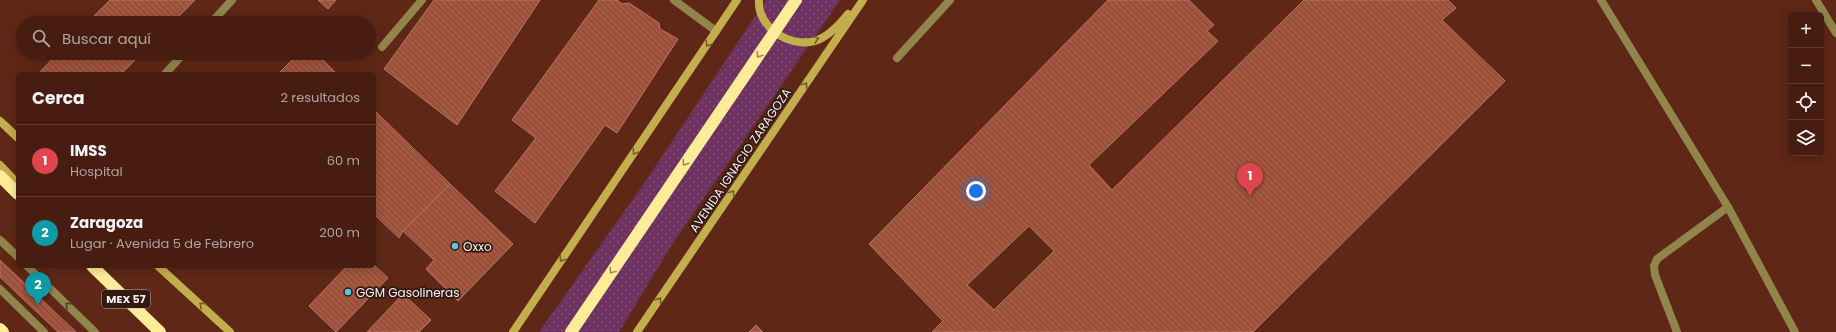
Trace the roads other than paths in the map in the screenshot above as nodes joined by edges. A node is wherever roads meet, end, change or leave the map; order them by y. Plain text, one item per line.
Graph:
1 (232, 0) edge
2 (422, 0) edge
3 (674, 0) edge
4 (737, 0) edge
5 (759, 0) edge
6 (796, 0) edge
7 (861, 0) edge
8 (950, 0) edge
9 (1601, 0) edge
10 (1816, 0) edge
11 (217, 16) edge
12 (716, 31) junction
13 (1836, 33) edge
14 (382, 47) dead end
15 (897, 58) dead end
16 (178, 60) edge
17 (167, 72) edge
18 (0, 121) edge
19 (16, 136) edge
20 (0, 165) edge
21 (0, 176) edge
22 (16, 182) edge
23 (16, 192) edge
24 (1728, 207) junction
25 (0, 240) edge
26 (16, 256) edge
27 (29, 268) edge
28 (94, 268) edge
29 (100, 268) edge
30 (160, 268) edge
31 (0, 289) edge
32 (0, 329) edge
33 (3, 332) edge
34 (44, 332) edge
35 (96, 332) edge
36 (161, 332) edge
37 (230, 332) edge
38 (513, 332) edge
39 (571, 332) edge
40 (637, 332) edge
41 (1677, 332) edge
42 (1795, 332) edge

1 - 11 street
2 - 14 street
3 - 12 street
4 - 12 main road
5 -> 7 main road
6 -> 39 highway, bridge
40 -> 7 main road, AVENIDA IGNACIO ZARAGOZA
8 - 15 street
9 - 24 street
10 - 13 street
12 -> 38 main road
16 - 17 street
18 - 19 main road
20 - 22 main road
21 - 23 highway
24 - 41 street
24 - 42 street
25 - 26 street
35 -> 27 street
28 - 36 highway, MEX 57
29 - 36 main road
37 -> 30 main road
31 - 34 street
32 - 33 highway

